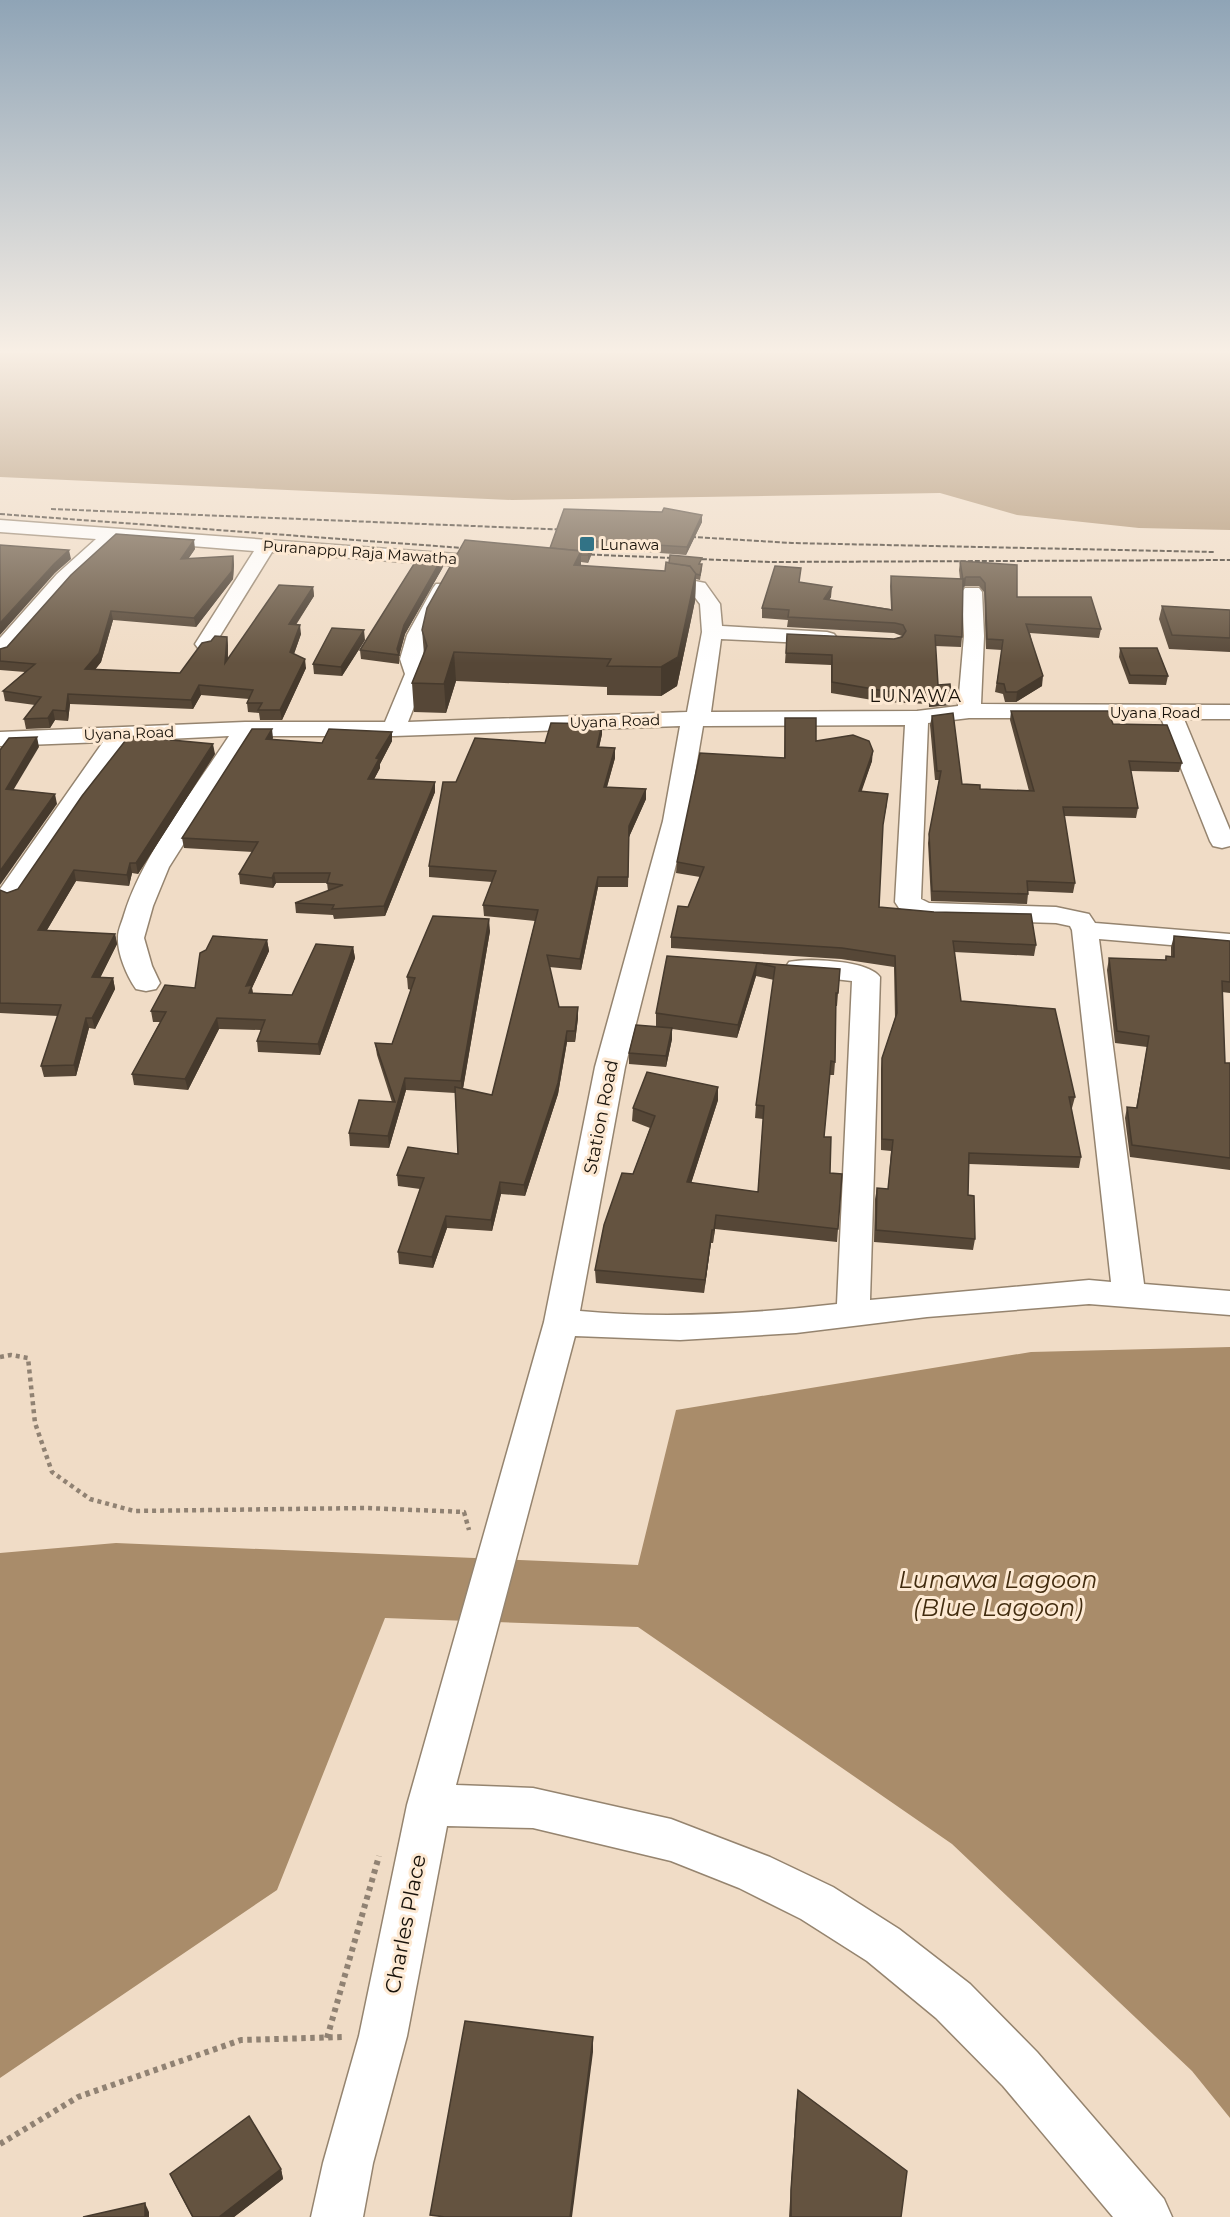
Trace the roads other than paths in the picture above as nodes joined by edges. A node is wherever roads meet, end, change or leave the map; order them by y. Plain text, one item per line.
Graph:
1 (7, 526) edge
2 (113, 534) junction
3 (0, 541) edge
4 (267, 545) junction
5 (459, 559) junction
6 (515, 564) edge
7 (639, 577) edge
8 (972, 592) edge
9 (712, 632) junction
10 (848, 639) edge
11 (205, 644) edge
12 (0, 651) edge
13 (969, 711) junction
14 (1170, 712) junction
15 (1230, 712) edge
16 (917, 718) junction
17 (693, 719) junction
18 (245, 729) junction
19 (389, 729) junction
20 (120, 733) junction
21 (0, 738) edge
22 (1222, 841) dead end
23 (10, 893) edge
24 (1085, 930) junction
25 (1230, 942) edge
26 (769, 965) edge
27 (146, 983) dead end
28 (1129, 1295) junction
29 (1230, 1304) edge
30 (853, 1315) junction
31 (561, 1322) junction
32 (478, 1632) joint
33 (429, 1805) junction
34 (337, 2217) edge
35 (1146, 2217) edge

1 - 2 street, Puranappu Raja Mawatha
1 - 3 street
2 - 4 street, Puranappu Raja Mawatha
2 - 12 street
4 - 5 street, Puranappu Raja Mawatha
4 - 11 street
5 - 6 street, Puranappu Raja Mawatha
5 - 19 street
7 - 9 street, Station Road
8 - 13 street
9 - 10 street
9 - 17 street, Station Road
13 - 14 street, Uyana Road
13 - 16 street, Uyana Road
14 - 15 street, Uyana Road
14 - 22 street
16 - 17 street, Uyana Road
16 - 24 street
17 - 19 street, Uyana Road
17 - 31 street, Station Road
18 - 19 street, Uyana Road
18 - 20 street, Uyana Road
18 - 27 street
20 - 21 street, Uyana Road
20 - 23 street
24 - 25 street
24 - 28 street
26 - 30 street
28 - 29 street
28 - 30 street
30 - 31 street
31 - 32 street, Station Road
32 - 33 street, Charles Place
33 - 34 street, Charles Place
33 - 35 street

